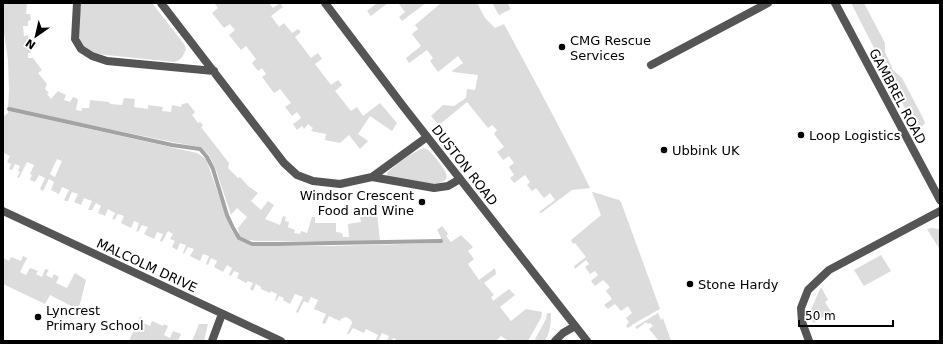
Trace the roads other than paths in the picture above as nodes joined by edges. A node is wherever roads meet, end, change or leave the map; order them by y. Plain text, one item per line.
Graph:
1 (77, 3) edge
2 (162, 3) edge
3 (325, 3) edge
4 (768, 3) edge
5 (836, 3) edge
6 (651, 65) dead end
7 (214, 71) junction
8 (427, 137) junction
9 (372, 177) junction
10 (460, 179) junction
11 (940, 200) edge
12 (3, 211) edge
13 (940, 211) edge
14 (222, 314) junction
15 (575, 326) junction
16 (212, 341) edge
17 (281, 341) edge
18 (555, 341) edge
19 (586, 341) edge
20 (810, 341) edge

1 - 7 street
2 - 7 street
3 - 8 street, DUSTON ROAD
4 - 6 street
5 - 11 street, GAMBREL ROAD
7 - 9 street
8 - 9 street
8 - 10 street, DUSTON ROAD
9 - 10 street
10 - 15 street, DUSTON ROAD
12 - 14 street, MALCOLM DRIVE
13 - 20 street
14 - 16 street
14 - 17 street, MALCOLM DRIVE
15 - 18 street
15 - 19 street, DUSTON ROAD

